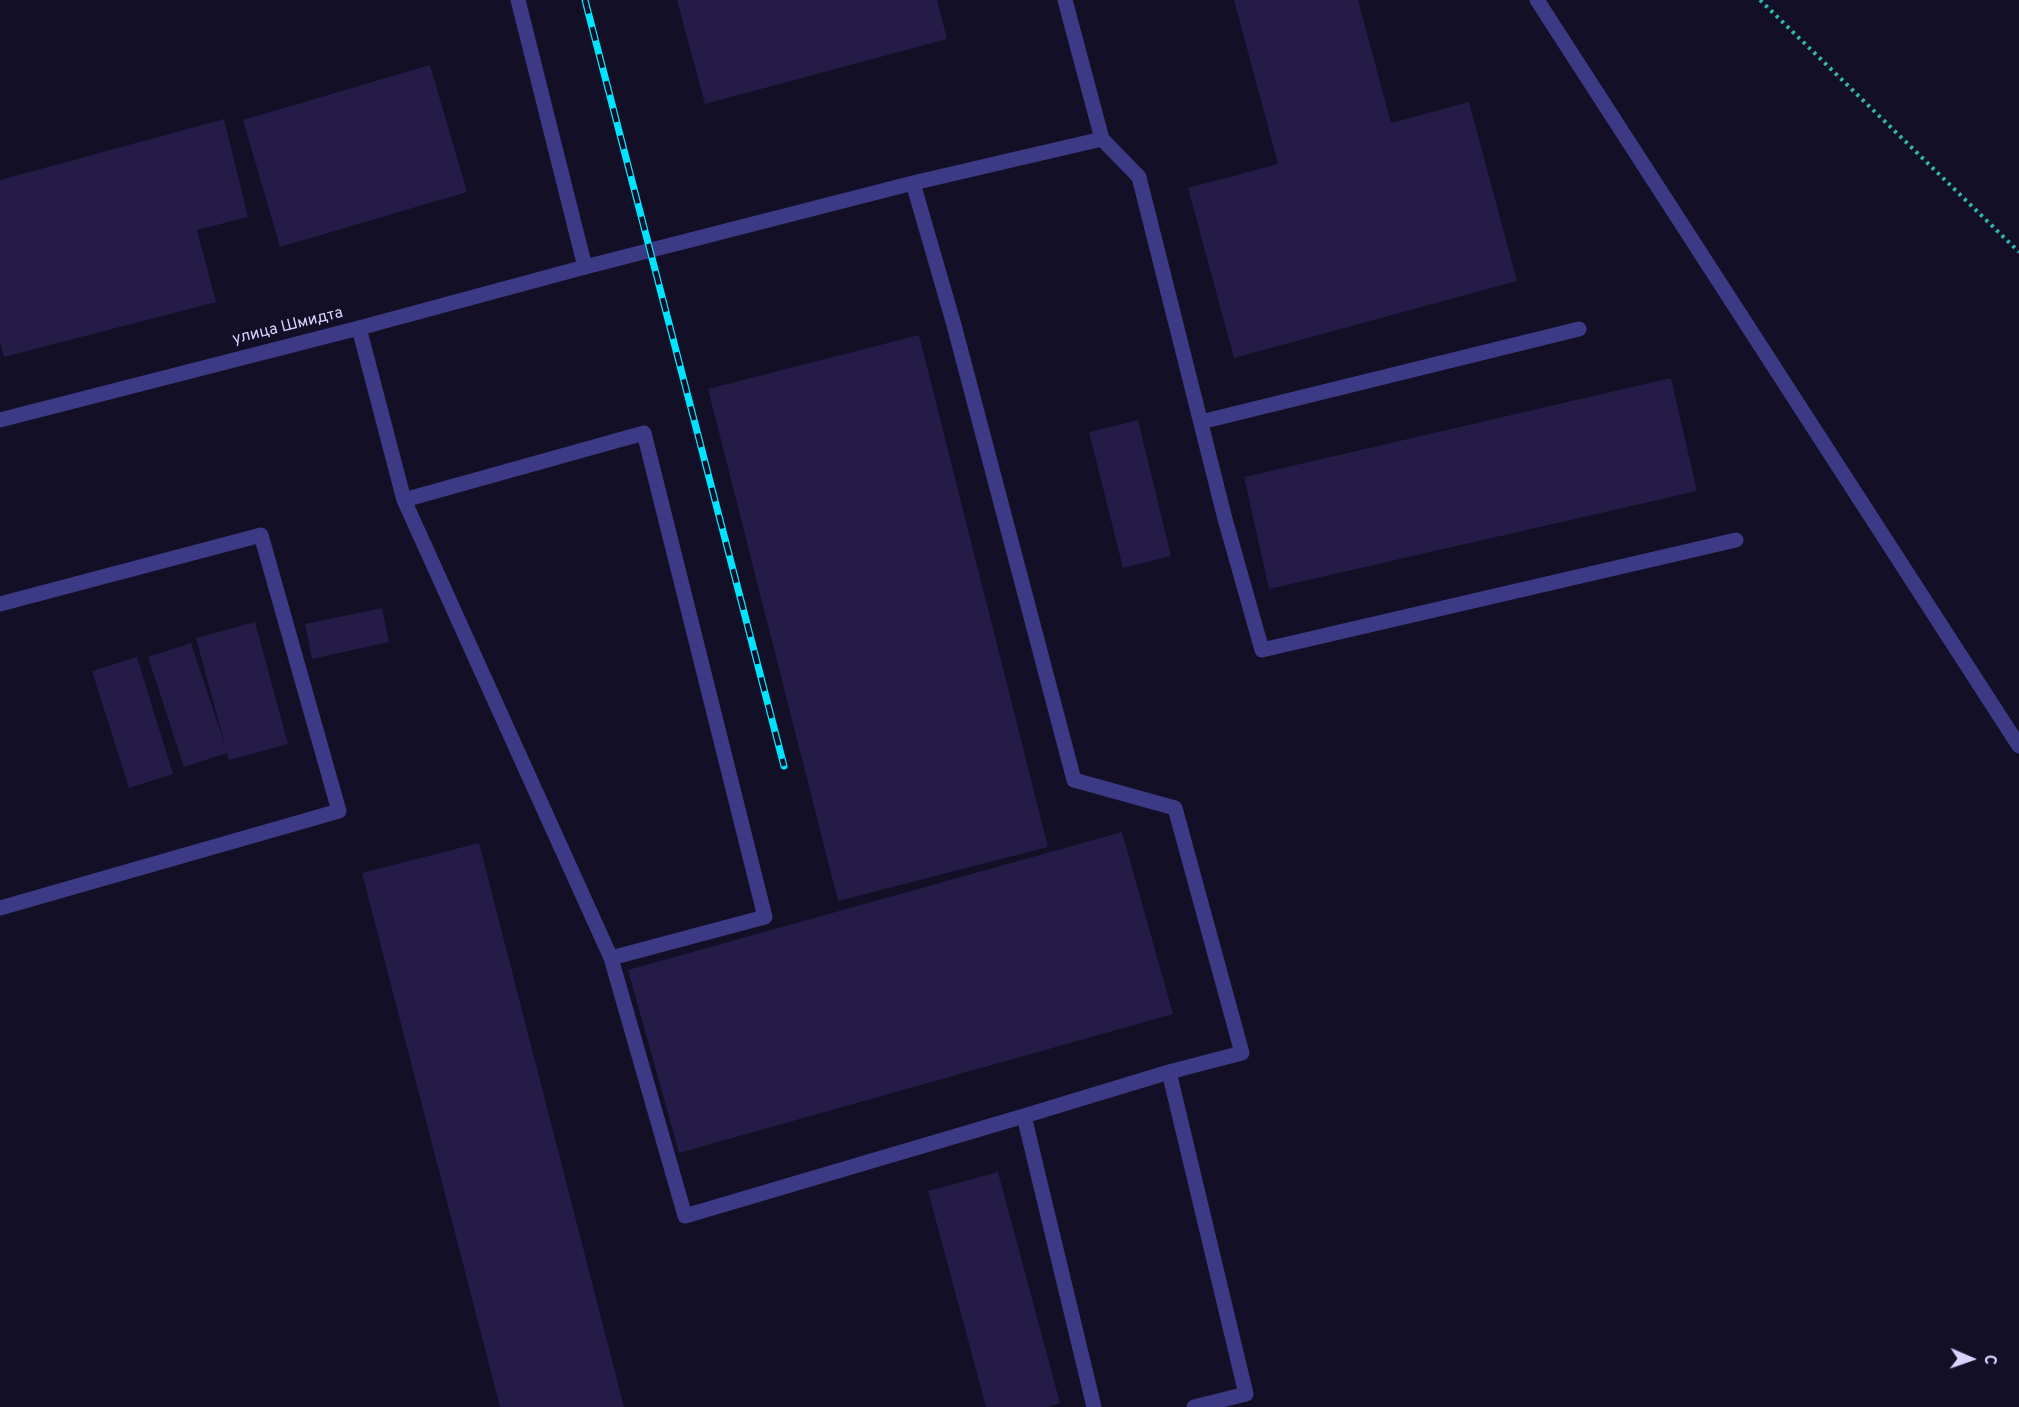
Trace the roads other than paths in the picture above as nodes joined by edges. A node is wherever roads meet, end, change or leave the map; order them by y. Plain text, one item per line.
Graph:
1 (518, 0) edge
2 (1065, 0) edge
3 (1537, 0) edge
4 (1102, 139) junction
5 (913, 183) junction
6 (585, 267) junction
7 (359, 328) junction
8 (1579, 329) dead end
9 (0, 420) edge
10 (1201, 422) junction
11 (404, 500) junction
12 (1736, 540) dead end
13 (0, 604) edge
14 (2019, 746) edge
15 (0, 908) edge
16 (611, 958) junction
17 (1168, 1072) junction
18 (1024, 1116) junction
19 (1094, 1407) edge
20 (1194, 1407) edge

1 - 6 street
2 - 4 street
3 - 14 street
4 - 5 street, улица Шмидта
4 - 10 street
5 - 6 street, улица Шмидта
5 - 17 street
6 - 7 street, улица Шмидта
7 - 9 street, улица Шмидта
7 - 11 street
8 - 10 street
10 - 12 street
11 - 16 street
11 - 16 street
13 - 15 street
16 - 18 street
17 - 18 street
17 - 20 street
18 - 19 street

